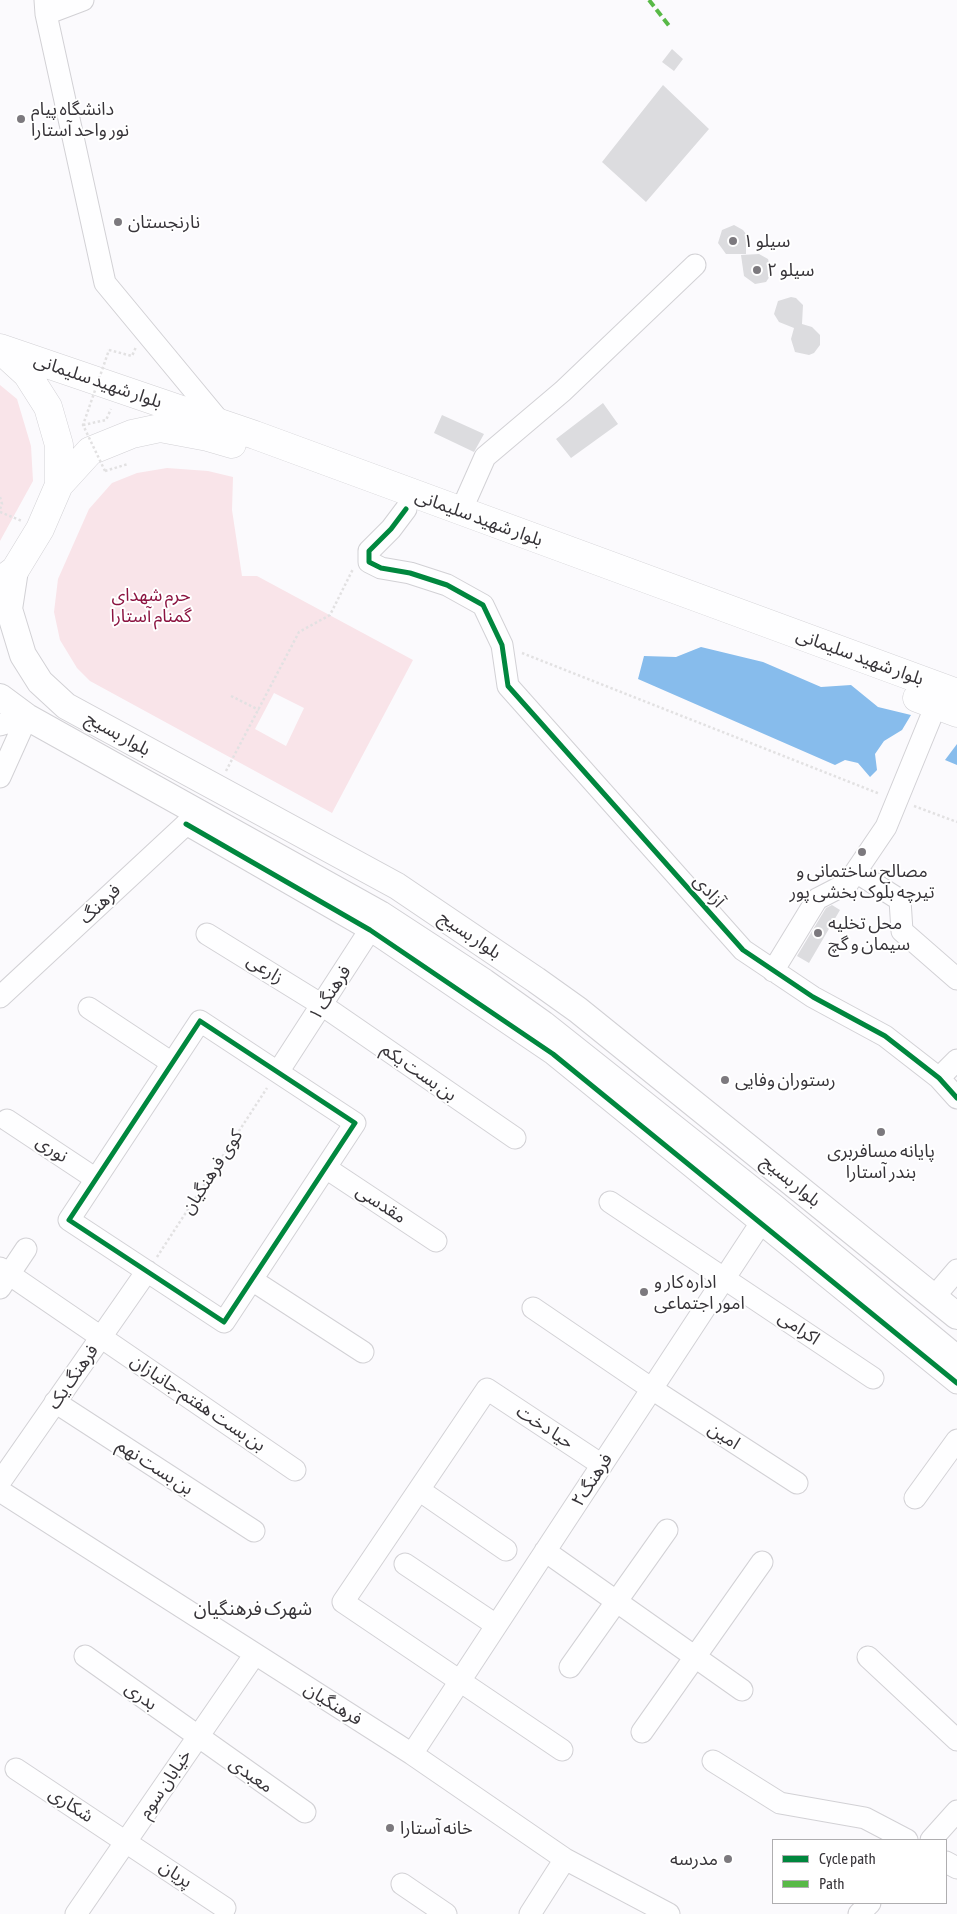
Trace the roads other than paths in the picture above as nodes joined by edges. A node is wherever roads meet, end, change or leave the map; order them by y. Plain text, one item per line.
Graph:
1 (83, 0) edge
2 (46, 7) edge
3 (695, 264) dead end
4 (0, 348) edge
5 (221, 423) junction
6 (59, 485) junction
7 (406, 508) junction
8 (461, 511) junction
9 (7, 576) edge
10 (0, 697) edge
11 (950, 704) edge
12 (27, 717) junction
13 (0, 725) edge
14 (0, 777) edge
15 (192, 818) junction
16 (856, 872) junction
17 (397, 886) junction
18 (375, 922) junction
19 (207, 934) dead end
20 (773, 971) junction
21 (957, 979) edge
22 (0, 996) edge
23 (322, 1005) junction
24 (89, 1008) dead end
25 (957, 1060) edge
26 (172, 1063) junction
27 (278, 1072) junction
28 (939, 1078) junction
29 (957, 1098) edge
30 (7, 1120) dead end
31 (515, 1138) dead end
32 (326, 1168) junction
33 (96, 1179) junction
34 (610, 1202) dead end
35 (766, 1215) junction
36 (436, 1241) dead end
37 (26, 1249) dead end
38 (957, 1270) edge
39 (147, 1271) junction
40 (3, 1277) edge
41 (725, 1278) junction
42 (252, 1280) junction
43 (934, 1297) junction
44 (533, 1308) dead end
45 (957, 1316) edge
46 (101, 1336) junction
47 (363, 1352) dead end
48 (957, 1359) edge
49 (873, 1378) dead end
50 (957, 1383) edge
51 (652, 1389) junction
52 (55, 1402) junction
53 (957, 1440) edge
54 (602, 1465) junction
55 (295, 1470) dead end
56 (0, 1482) edge
57 (797, 1483) dead end
58 (0, 1490) edge
59 (419, 1490) junction
60 (915, 1498) dead end
61 (667, 1530) dead end
62 (254, 1531) dead end
63 (506, 1550) dead end
64 (545, 1551) junction
65 (762, 1562) dead end
66 (405, 1564) dead end
67 (617, 1601) junction
68 (496, 1625) junction
69 (255, 1654) junction
70 (85, 1656) dead end
71 (695, 1657) junction
72 (868, 1657) dead end
73 (570, 1668) dead end
74 (460, 1681) junction
75 (742, 1690) dead end
76 (642, 1732) dead end
77 (198, 1737) junction
78 (957, 1740) edge
79 (562, 1750) dead end
80 (412, 1754) junction
81 (713, 1761) dead end
82 (16, 1769) dead end
83 (957, 1811) edge
84 (305, 1812) dead end
85 (905, 1839) edge
86 (932, 1839) edge
87 (126, 1841) junction
88 (565, 1859) junction
89 (402, 1884) dead end
90 (869, 1904) edge
91 (225, 1908) dead end
92 (76, 1914) edge
93 (446, 1914) edge
94 (530, 1914) edge
95 (668, 1914) edge
96 (859, 1914) edge

1 - 2 street
2 - 5 street
3 - 8 street
4 - 5 highway, بلوار شهید سلیمانی
4 - 6 highway
5 - 8 highway, بلوار شهید سلیمانی
6 - 7 highway, بلوار شهید سلیمانی
6 - 9 highway
7 - 11 highway, بلوار شهید سلیمانی
7 - 20 street, آزادی
8 - 11 highway, بلوار شهید سلیمانی
9 - 17 main road, بلوار بسیج
10 - 12 main road, بلوار بسیج
11 - 16 street
12 - 13 street
12 - 14 street
12 - 15 main road, بلوار بسیج
15 - 18 main road, بلوار بسیج
15 - 22 street, فرهنگ
16 - 20 street
16 - 21 street
17 - 18 main road
17 - 43 main road, بلوار بسیج
18 - 23 street, فرهنگ ۱
18 - 35 main road, بلوار بسیج
19 - 23 street, زارعی
20 - 28 street, آزادی
23 - 27 street, فرهنگ ۱
23 - 31 street, بن بست یکم
24 - 26 street
25 - 28 street
26 - 27 street
26 - 33 street
27 - 32 street
28 - 29 street, آزادی
30 - 33 street, نوری
32 - 36 street, مقدسی
32 - 42 street
33 - 39 street
34 - 41 street, اکرامی
35 - 41 street, فرهنگ۲
35 - 48 main road, بلوار بسیج
35 - 50 street
37 - 40 street
38 - 43 street
39 - 42 street
39 - 46 street, فرهنگ یک
40 - 46 street, بن بست هفتم-جانبازان
41 - 49 street, اکرامی
41 - 51 street, فرهنگ۲
42 - 47 street
43 - 45 main road, بلوار بسیج
44 - 51 street, امین
46 - 52 street, فرهنگ یک
46 - 55 street, بن بست هفتم-جانبازان
51 - 54 street, فرهنگ۲
51 - 57 street, امین
52 - 56 street, فرهنگ یک
52 - 62 street, بن بست نهم
53 - 60 street
54 - 59 street, حیا دخت
54 - 64 street, فرهنگ۲
58 - 69 street, فرهنگیان
59 - 63 street
59 - 74 street
61 - 67 street
64 - 67 street
64 - 68 street, فرهنگ۲
65 - 71 street
66 - 68 street
67 - 71 street
67 - 73 street
68 - 74 street, فرهنگ۲
69 - 77 street, خیابان سوم
69 - 80 street, فرهنگیان
70 - 77 street, بدری
71 - 75 street
71 - 76 street
72 - 78 street
74 - 79 street
74 - 80 street, فرهنگ۲
77 - 84 street, معبدی
77 - 87 street, خیابان سوم
80 - 88 street, فرهنگیان
81 - 85 street
82 - 87 street, شکاری
83 - 86 street
87 - 91 street, پریان
87 - 92 street, خیابان سوم
88 - 94 street
88 - 95 street, فرهنگیان
89 - 93 street
90 - 96 street

